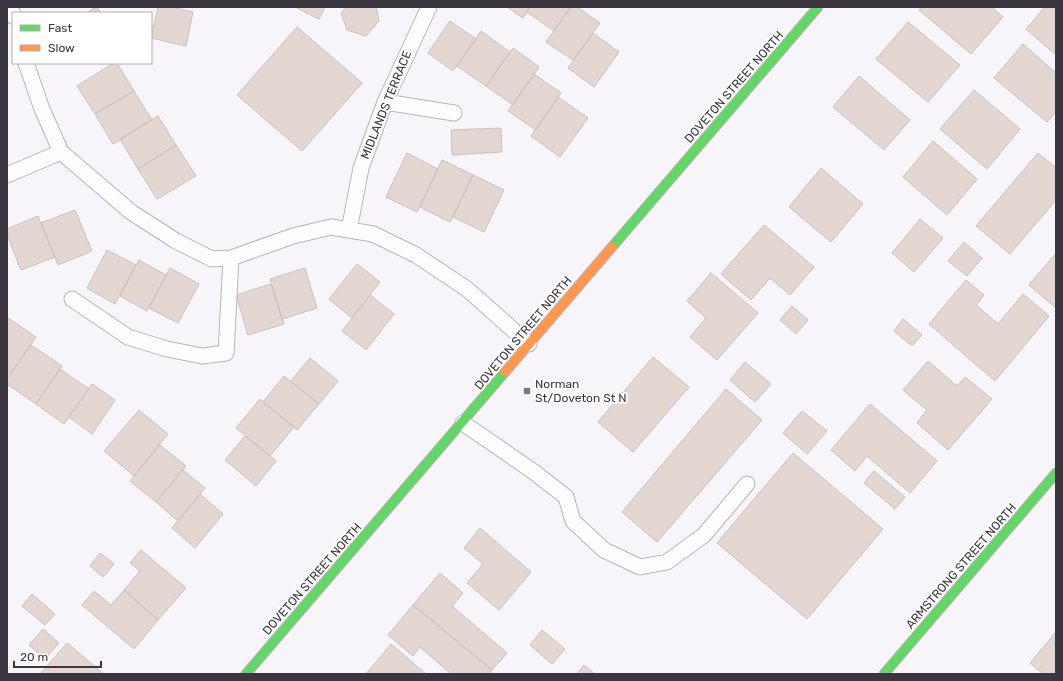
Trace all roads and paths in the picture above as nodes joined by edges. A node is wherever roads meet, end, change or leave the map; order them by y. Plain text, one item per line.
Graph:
1 (429, 7) edge
2 (818, 7) edge
3 (26, 64) edge
4 (385, 102) junction
5 (454, 113) dead end
6 (61, 152) junction
7 (7, 175) edge
8 (349, 230) junction
9 (231, 258) junction
10 (72, 299) dead end
11 (529, 344) junction
12 (463, 423) junction
13 (1056, 473) edge
14 (747, 484) dead end
15 (246, 674) edge
16 (884, 674) edge

1 - 4 lane, MIDLANDS TERRACE
2 - 11 main road, DOVETON STREET NORTH
3 - 6 lane
4 - 5 lane
4 - 8 lane, MIDLANDS TERRACE
6 - 7 lane
6 - 9 lane
8 - 9 lane
8 - 11 lane
9 - 10 lane
11 - 12 main road, DOVETON STREET NORTH
12 - 14 lane
12 - 15 main road, DOVETON STREET NORTH
13 - 16 main road, ARMSTRONG STREET NORTH

